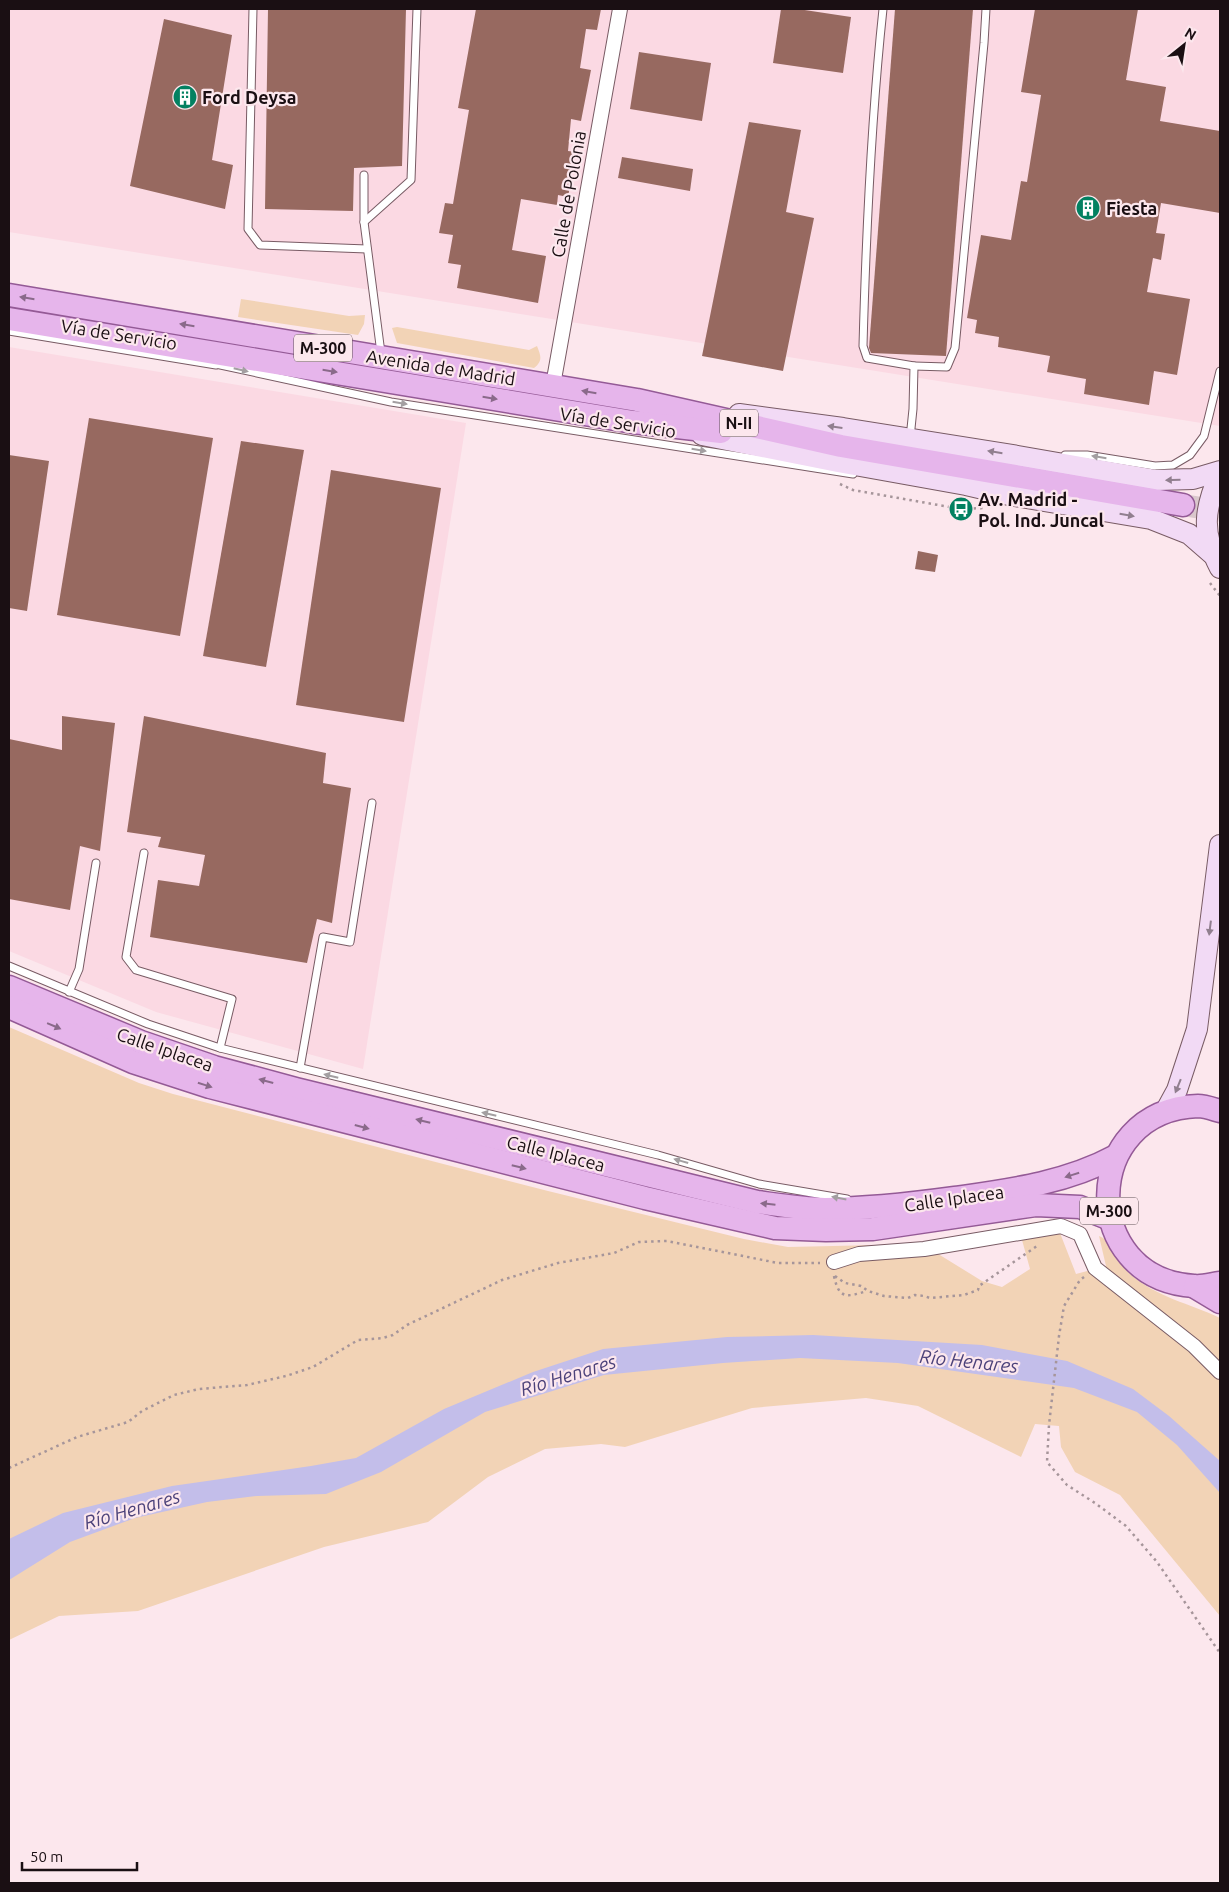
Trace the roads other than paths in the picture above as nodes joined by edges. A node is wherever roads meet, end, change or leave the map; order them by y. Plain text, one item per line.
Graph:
1 (253, 9) edge
2 (417, 9) edge
3 (620, 9) edge
4 (883, 9) edge
5 (986, 9) edge
6 (364, 175) dead end
7 (364, 222) junction
8 (367, 249) junction
9 (9, 295) edge
10 (13, 324) edge
11 (382, 358) junction
12 (224, 366) junction
13 (914, 366) junction
14 (1220, 370) edge
15 (553, 385) junction
16 (635, 411) junction
17 (910, 439) junction
18 (1018, 456) junction
19 (1220, 472) edge
20 (864, 476) dead end
21 (882, 478) dead end
22 (1010, 495) junction
23 (1182, 505) tunnel mouth
24 (1214, 568) edge
25 (372, 803) dead end
26 (1220, 845) edge
27 (144, 853) dead end
28 (96, 863) dead end
29 (9, 966) edge
30 (9, 987) edge
31 (69, 992) junction
32 (9, 1007) edge
33 (220, 1048) junction
34 (300, 1068) junction
35 (1220, 1111) edge
36 (1165, 1112) junction
37 (1116, 1156) junction
38 (887, 1207) junction
39 (1110, 1219) junction
40 (828, 1264) road end
41 (1220, 1283) edge
42 (1195, 1287) junction
43 (1220, 1302) edge
44 (1220, 1372) edge

1 - 8 lane
2 - 7 lane
3 - 15 street, Calle de Polonia
4 - 13 lane
5 - 13 lane
6 - 7 lane
7 - 8 lane
8 - 11 lane
11 -> 9 main road, Avenida de Madrid / M-300
10 - 12 lane, Vía de Servicio / M-300
10 - 12 lane, Vía de Servicio / M-300
10 -> 16 main road, Avenida de Madrid / M-300
11 - 15 main road, Avenida de Madrid / M-300
12 -> 20 lane, Vía de Servicio / M-300
13 - 17 lane
14 -> 18 lane
16 -> 15 main road, Avenida de Madrid / M-300
17 -> 16 street, M-300
16 - 22 street, M-300
16 - 23 main road, Avenida de Madrid / N-II
18 -> 17 street, M-300
19 -> 18 street, M-300
19 - 24 street, M-300
21 - 22 lane, M-300
22 -> 24 street, M-300
25 - 34 lane
26 -> 36 street
27 - 33 lane
28 - 31 lane
29 - 31 lane
38 -> 30 main road, Calle Iplacea
31 - 33 lane
32 -> 39 main road, Calle Iplacea
33 - 34 lane
38 -> 34 lane
35 - 36 main road, M-300
36 - 37 main road, M-300
37 -> 38 main road, Calle Iplacea
37 - 39 main road, M-300
39 - 42 main road, M-300
40 - 44 street
41 - 42 main road, M-300
42 - 43 main road, M-300

